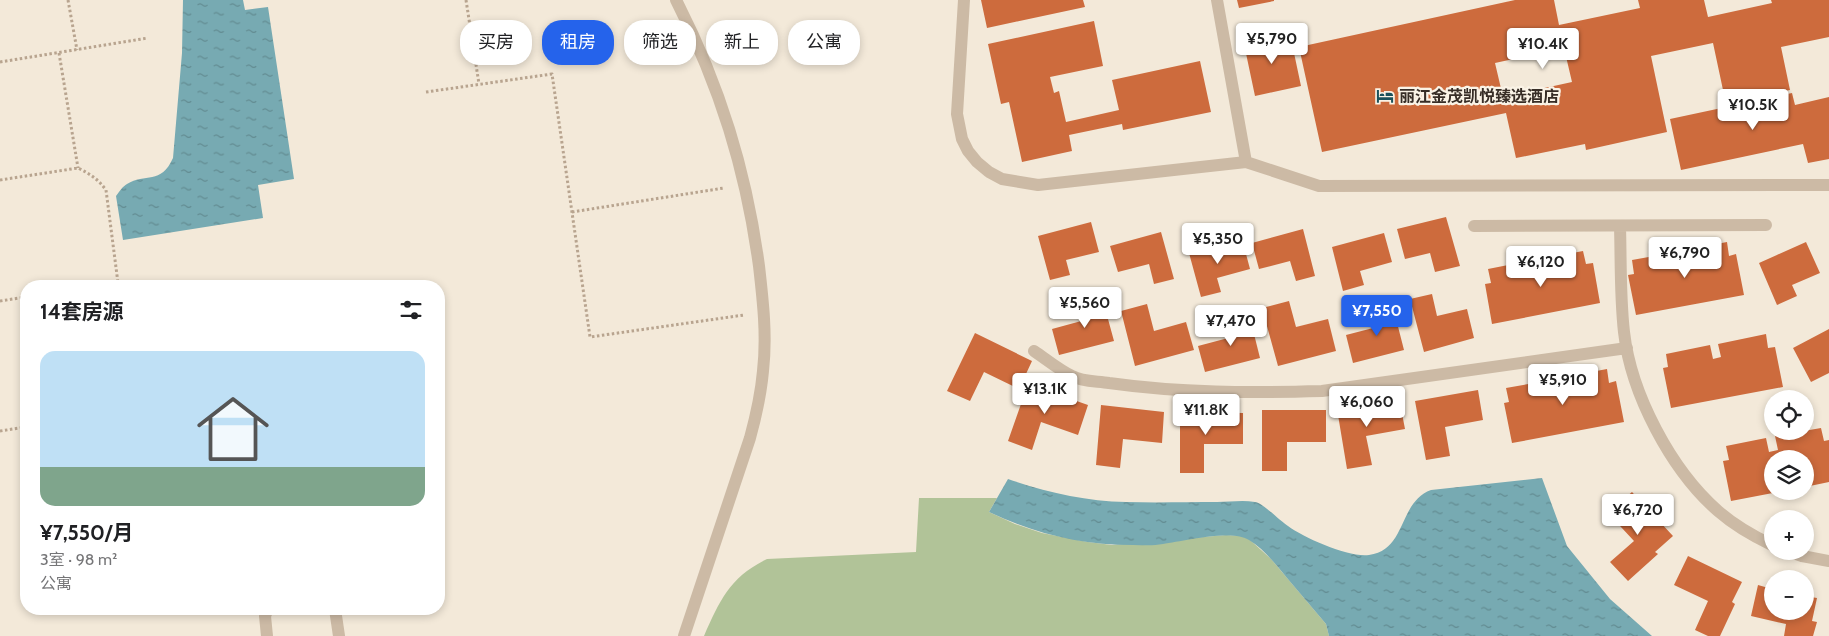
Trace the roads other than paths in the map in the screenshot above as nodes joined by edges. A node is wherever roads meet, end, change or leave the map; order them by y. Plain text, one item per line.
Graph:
1 (676, 0) edge
2 (964, 0) edge
3 (1218, 0) edge
4 (1246, 162) junction
5 (1829, 185) edge
6 (1766, 225) dead end
7 (1474, 226) dead end
8 (1620, 226) junction
9 (1628, 348) junction
10 (1034, 351) dead end
11 (1764, 541) edge
12 (1814, 558) edge
13 (1829, 561) edge
14 (265, 615) edge
15 (336, 615) edge
16 (267, 636) edge
17 (339, 636) edge
18 (684, 636) edge

1 - 18 lane
2 - 4 lane
3 - 4 lane
4 - 5 lane
6 - 8 lane
7 - 8 lane
8 - 9 lane
9 - 10 lane
9 - 11 lane
12 - 13 lane
14 - 16 lane
15 - 17 lane

